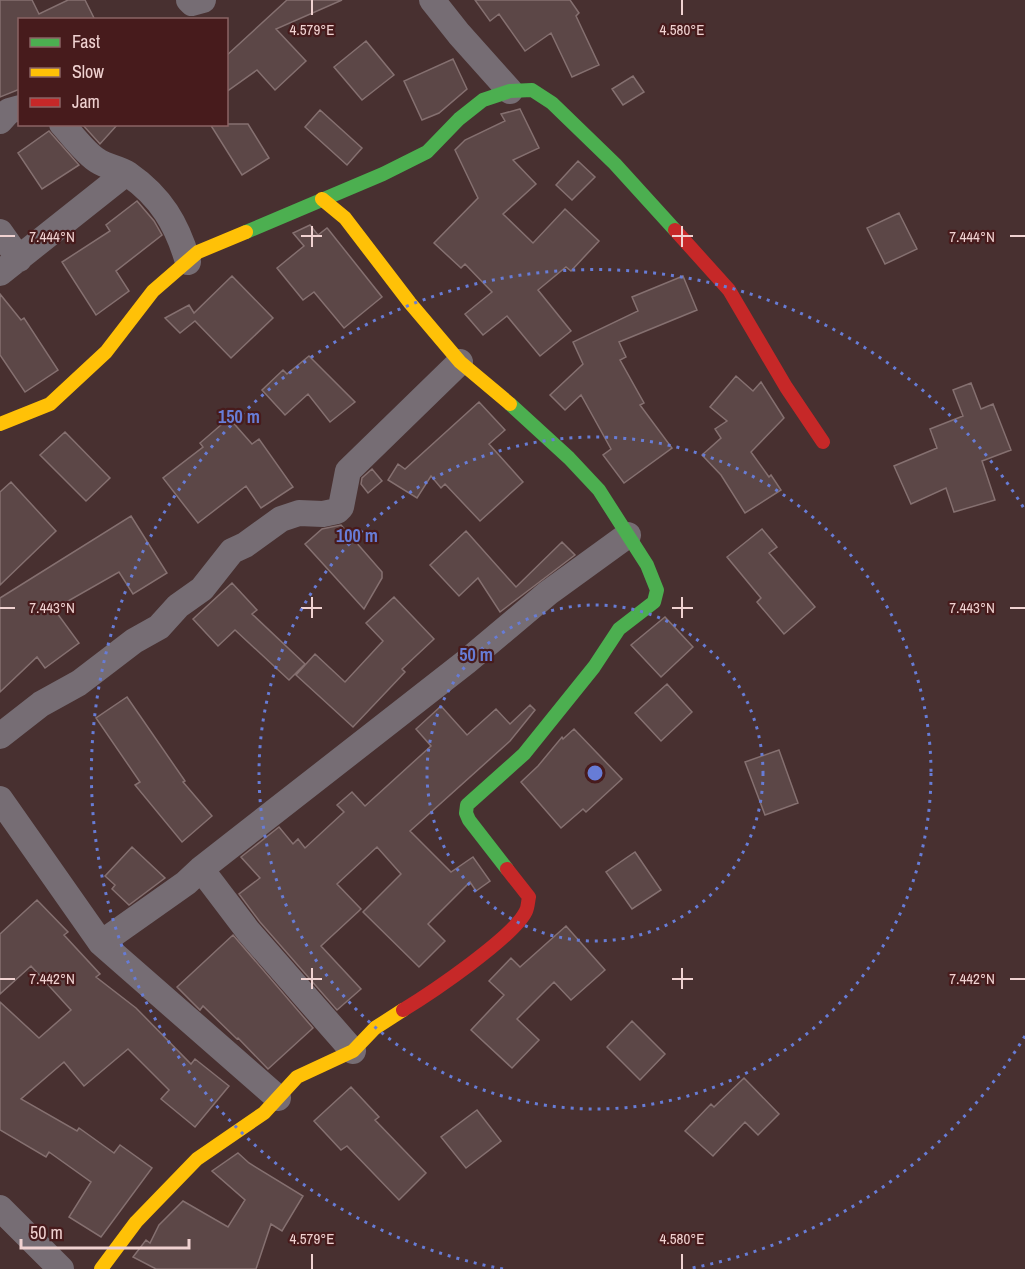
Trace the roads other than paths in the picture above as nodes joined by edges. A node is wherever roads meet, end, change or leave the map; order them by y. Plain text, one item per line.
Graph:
1 (189, 0) edge
2 (203, 0) edge
3 (432, 0) edge
4 (510, 91) junction
5 (18, 109) edge
6 (0, 121) edge
7 (64, 126) edge
8 (126, 173) junction
9 (322, 200) junction
10 (0, 232) edge
11 (188, 261) junction
12 (10, 266) edge
13 (460, 362) junction
14 (0, 424) edge
15 (823, 442) dead end
16 (628, 535) junction
17 (0, 736) edge
18 (0, 799) edge
19 (201, 869) junction
20 (101, 943) junction
21 (352, 1051) junction
22 (278, 1098) junction
23 (0, 1208) edge
24 (61, 1269) edge
25 (101, 1269) edge

1 - 2 street
3 - 4 street
4 - 9 street
4 - 15 street
5 - 6 street
7 - 8 street
8 - 11 street
8 - 12 street
9 - 11 street
9 - 13 street
10 - 12 street
11 - 14 street
13 - 16 street
13 - 17 street
16 - 19 street
16 - 21 street
18 - 20 street
19 - 20 street
19 - 21 street
20 - 22 street
21 - 22 street
22 - 25 street
23 - 24 street

